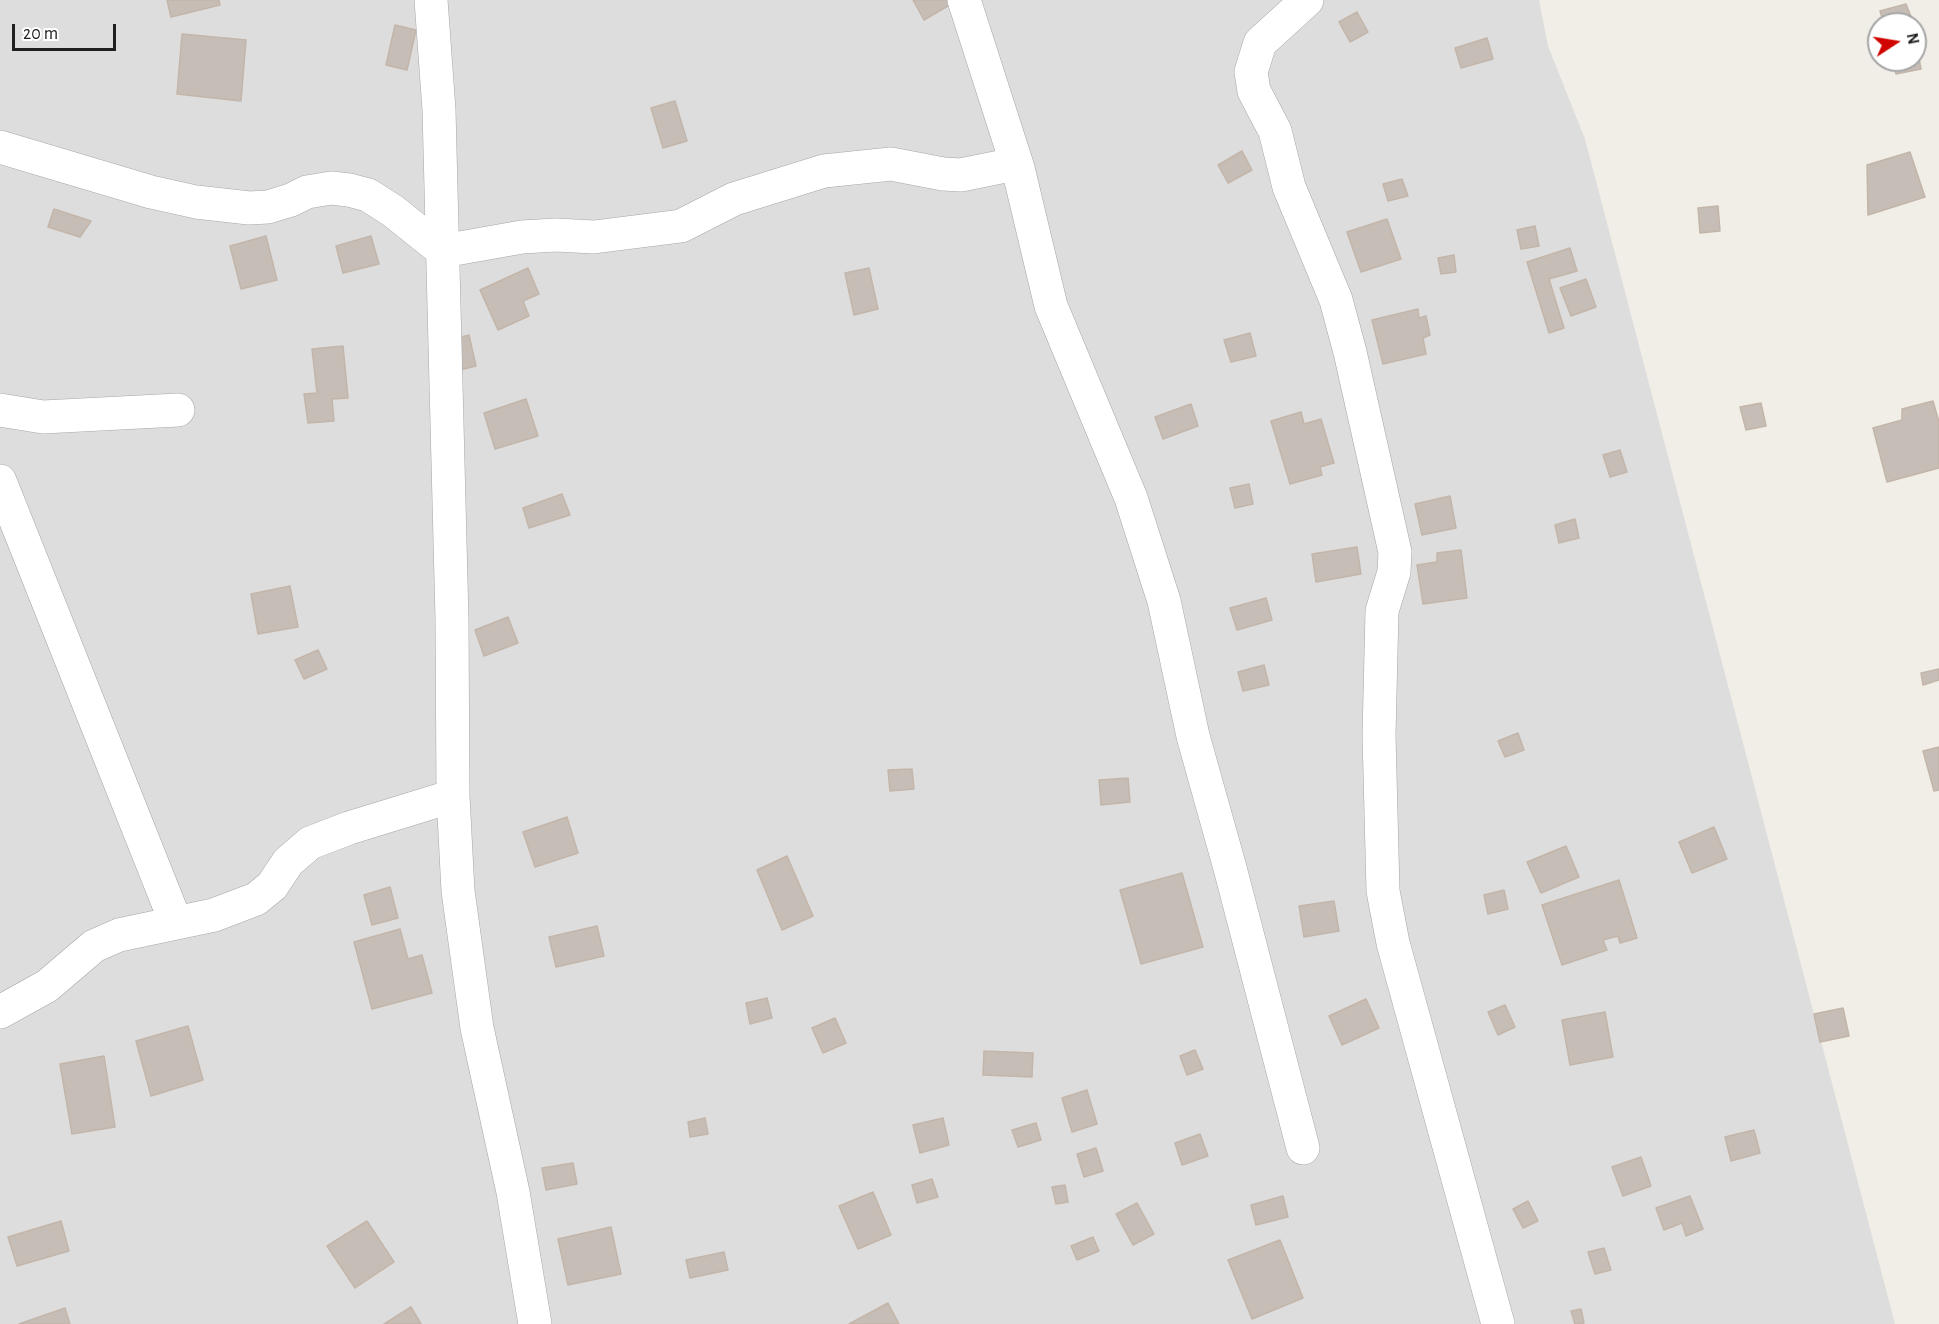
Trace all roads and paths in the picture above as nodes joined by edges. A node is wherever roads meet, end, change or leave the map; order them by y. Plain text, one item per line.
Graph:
1 (431, 0) edge
2 (964, 0) edge
3 (1307, 0) edge
4 (0, 147) edge
5 (1018, 168) junction
6 (443, 251) junction
7 (178, 410) dead end
8 (0, 411) edge
9 (0, 481) edge
10 (453, 796) junction
11 (176, 923) junction
12 (0, 1012) edge
13 (1304, 1148) dead end
14 (535, 1324) edge
15 (1498, 1324) edge

1 - 6 street
2 - 5 street
3 - 15 street
4 - 6 street
5 - 6 street
5 - 13 street
6 - 10 street
7 - 8 street
9 - 11 street
10 - 11 street
10 - 14 street
11 - 12 street

